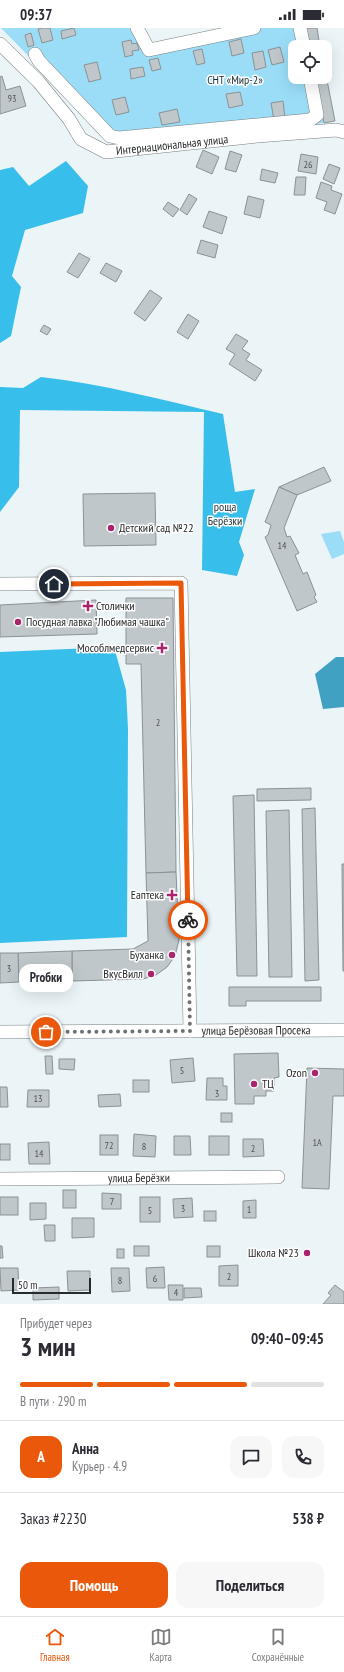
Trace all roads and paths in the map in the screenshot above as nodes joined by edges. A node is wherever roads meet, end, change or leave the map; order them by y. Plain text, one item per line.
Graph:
1 (137, 28) edge
2 (254, 28) edge
3 (300, 28) edge
4 (303, 40) edge
5 (0, 44) edge
6 (35, 54) dead end
7 (311, 84) edge
8 (344, 132) edge
9 (0, 584) edge
10 (344, 1030) edge
11 (190, 1031) junction
12 (0, 1032) edge
13 (278, 1177) dead end
14 (0, 1179) edge

1 - 2 street
3 - 4 street
5 - 8 street, Интернациональная улица
6 - 7 street
9 - 11 street
10 - 11 street, улица Берёзовая Просека
11 - 12 street, улица Берёзовая Просека
13 - 14 street, улица Берёзки

